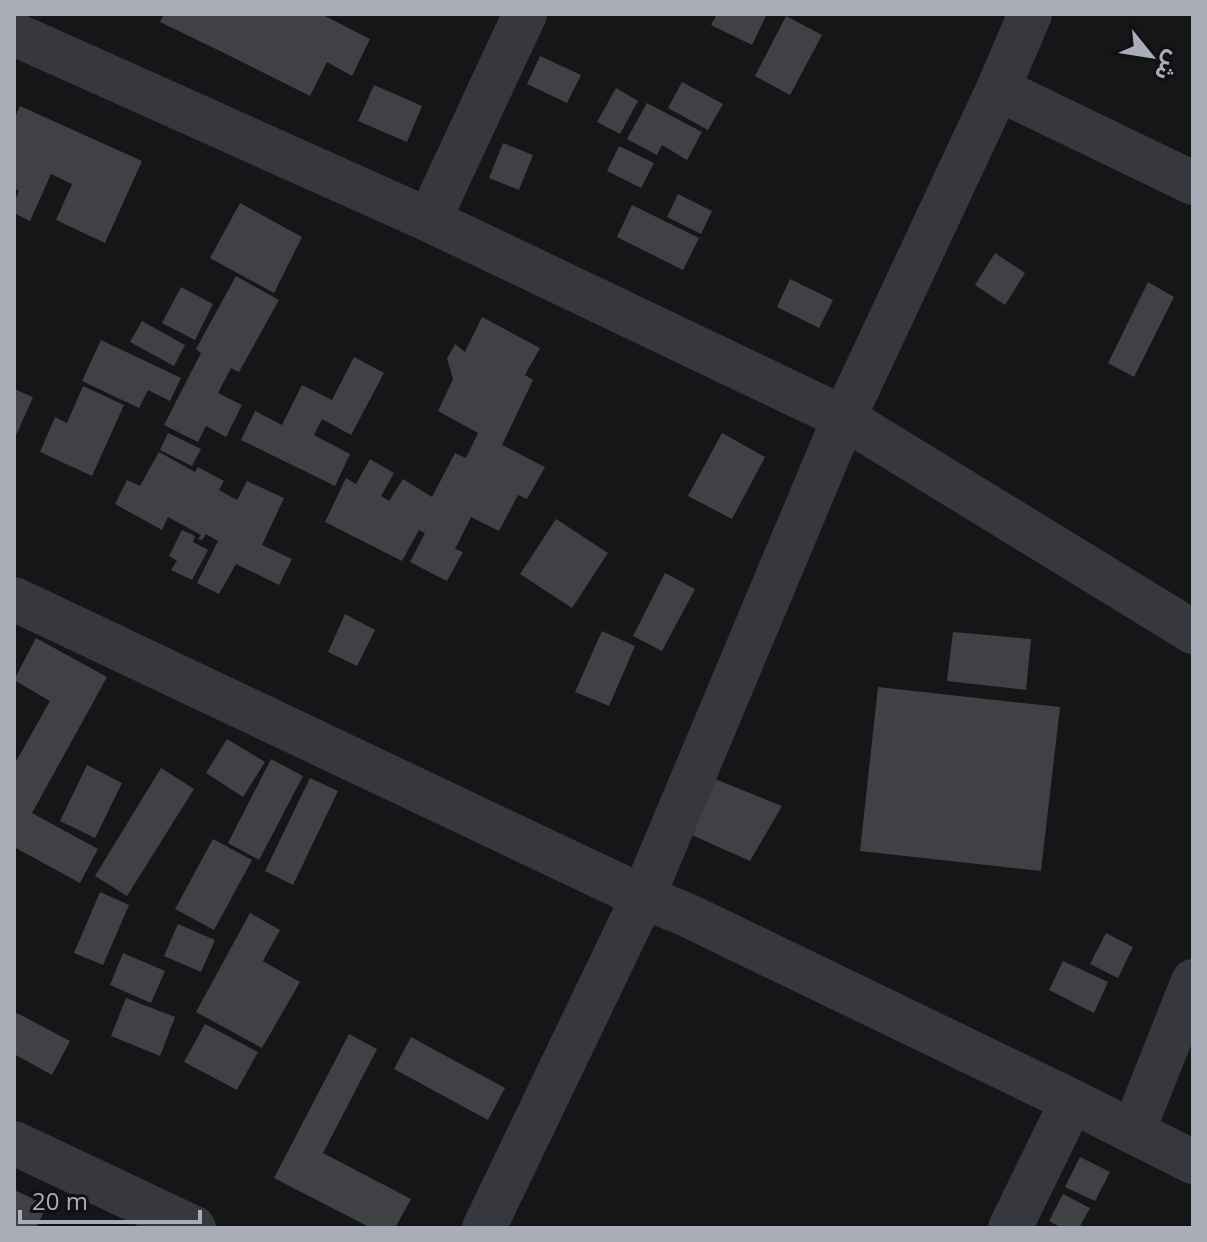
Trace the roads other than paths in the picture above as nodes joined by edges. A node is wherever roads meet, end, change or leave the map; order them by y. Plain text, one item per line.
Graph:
1 (525, 14) edge
2 (1030, 14) edge
3 (14, 34) edge
4 (998, 89) junction
5 (1193, 183) edge
6 (429, 220) junction
7 (844, 418) junction
8 (14, 599) edge
9 (1193, 632) edge
10 (643, 897) junction
11 (1193, 981) edge
12 (1072, 1101) junction
13 (1133, 1132) junction
14 (14, 1145) edge
15 (1193, 1162) edge
16 (194, 1228) edge
17 (484, 1228) edge
18 (1010, 1228) edge

1 - 6 street
2 - 4 street
3 - 6 street
4 - 5 street
4 - 7 street
6 - 7 street
7 - 9 street
7 - 10 street
8 - 10 street
10 - 12 street
10 - 17 street
11 - 13 street
12 - 13 street
12 - 18 street
13 - 15 street
14 - 16 street

